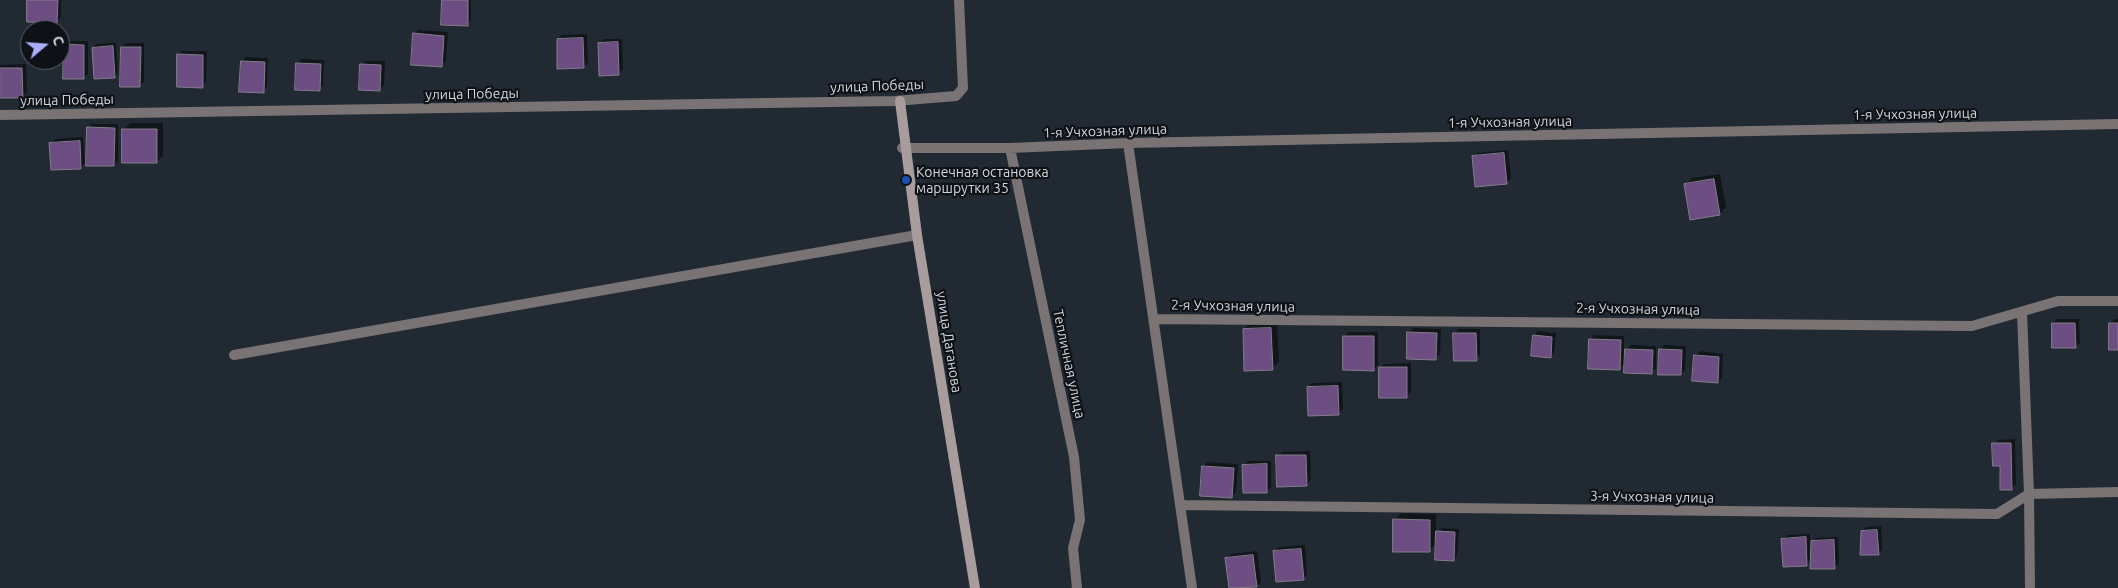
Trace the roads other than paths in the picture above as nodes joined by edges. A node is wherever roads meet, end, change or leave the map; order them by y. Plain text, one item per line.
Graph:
1 (959, 0) edge
2 (897, 101) junction
3 (0, 115) edge
4 (2118, 124) edge
5 (1128, 143) junction
6 (904, 148) junction
7 (1010, 148) junction
8 (915, 235) junction
9 (2118, 301) edge
10 (2022, 312) junction
11 (1154, 318) junction
12 (234, 355) dead end
13 (2118, 492) edge
14 (2029, 494) junction
15 (1180, 505) junction
16 (970, 588) edge
17 (975, 588) edge
18 (1077, 588) edge
19 (1192, 588) edge
20 (2030, 588) edge

1 - 2 street, улица Победы
2 - 3 street, улица Победы
2 - 6 main road, улица Даганова
4 - 5 street, 1-я Учхозная улица
5 - 7 street, 1-я Учхозная улица
5 - 11 street
6 - 7 street, 1-я Учхозная улица
6 - 8 main road, улица Даганова
7 - 18 street, Тепличная улица
8 - 12 street
8 - 16 main road, улица Даганова
8 - 17 main road, улица Даганова
9 - 10 street, 2-я Учхозная улица
10 - 11 street, 2-я Учхозная улица
10 - 14 street
11 - 15 street
13 - 14 street
14 - 15 street, 3-я Учхозная улица
14 - 20 street
15 - 19 street

